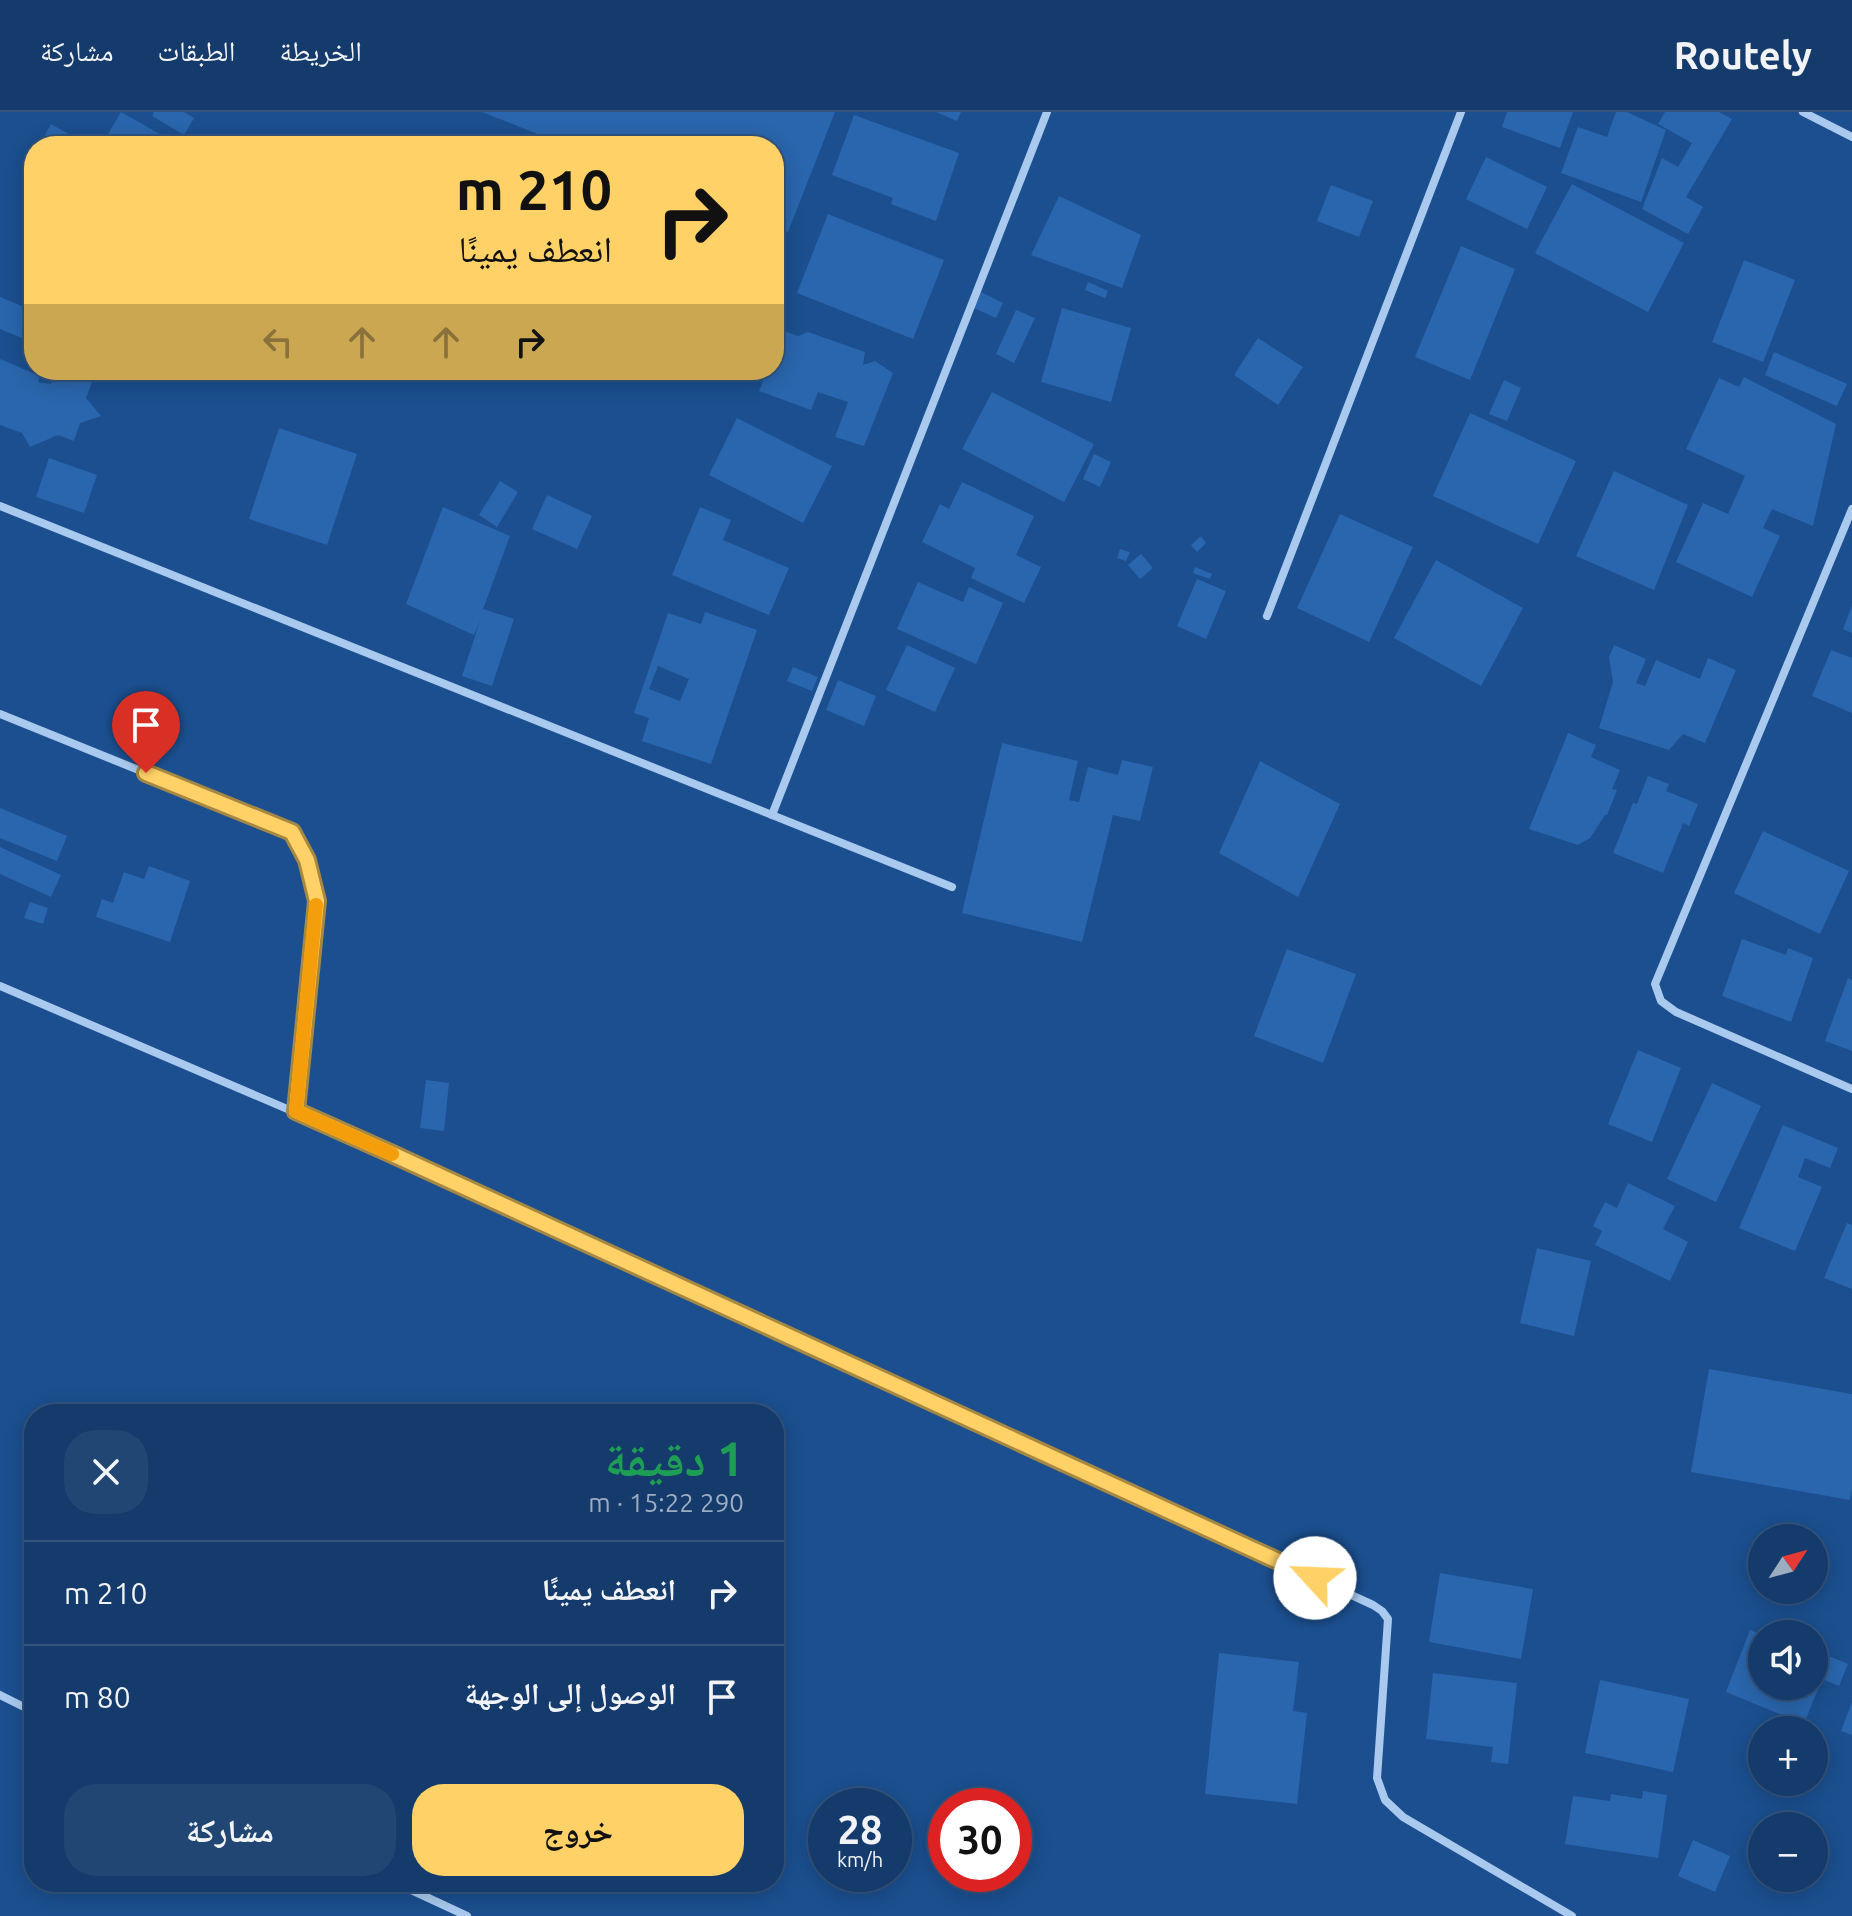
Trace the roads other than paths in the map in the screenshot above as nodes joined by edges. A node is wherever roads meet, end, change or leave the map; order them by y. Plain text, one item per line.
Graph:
1 (1047, 112) edge
2 (1461, 112) edge
3 (1803, 112) edge
4 (1852, 137) edge
5 (0, 506) edge
6 (1852, 509) edge
7 (1267, 616) dead end
8 (0, 714) edge
9 (772, 815) junction
10 (952, 887) dead end
11 (0, 986) edge
12 (1852, 1089) edge
13 (296, 1111) junction
14 (0, 1695) edge
15 (24, 1707) edge
16 (415, 1892) edge
17 (467, 1916) edge
18 (1572, 1916) edge

1 - 9 street
2 - 7 street
3 - 4 street
5 - 9 street
6 - 12 street
8 - 13 street
9 - 10 street
11 - 13 street
13 - 18 street
14 - 15 street
16 - 17 street

